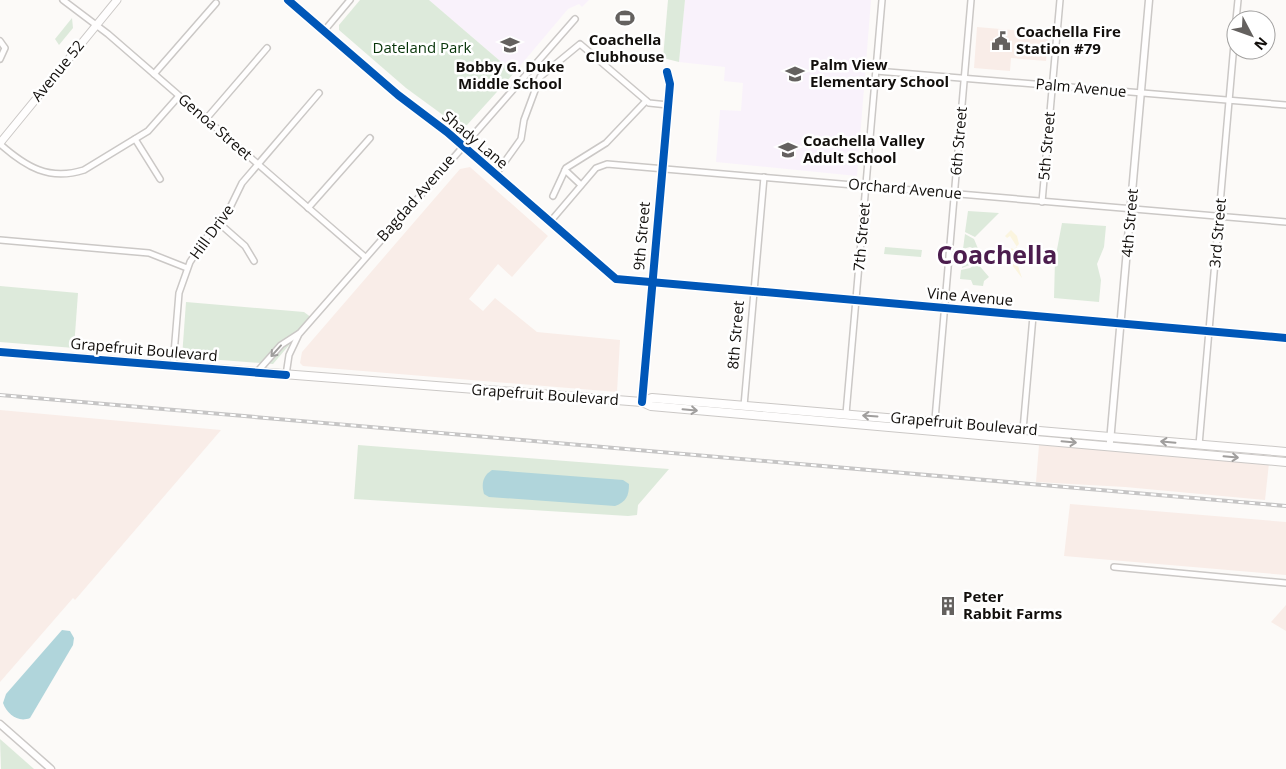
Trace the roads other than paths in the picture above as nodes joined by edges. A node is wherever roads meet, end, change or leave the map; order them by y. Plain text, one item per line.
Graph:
1 (63, 0) edge
2 (117, 0) edge
3 (288, 0) edge
4 (350, 0) edge
5 (882, 0) edge
6 (971, 0) edge
7 (1060, 0) edge
8 (1149, 0) edge
9 (216, 3) dead end
10 (575, 19) dead end
11 (95, 25) junction
12 (324, 31) junction
13 (0, 41) edge
14 (267, 48) dead end
15 (0, 59) edge
16 (1233, 60) edge
17 (876, 71) junction
18 (667, 72) dead end
19 (154, 74) junction
20 (964, 78) junction
21 (1052, 86) junction
22 (319, 93) dead end
23 (1141, 93) junction
24 (180, 96) junction
25 (1230, 100) junction
26 (646, 101) junction
27 (668, 105) junction
28 (1286, 105) edge
29 (206, 119) junction
30 (370, 138) dead end
31 (135, 139) junction
32 (0, 143) edge
33 (463, 145) junction
34 (257, 164) junction
35 (662, 168) junction
36 (565, 170) junction
37 (496, 174) junction
38 (764, 177) junction
39 (160, 180) dead end
40 (581, 185) junction
41 (866, 185) junction
42 (954, 194) junction
43 (553, 196) dead end
44 (1042, 202) junction
45 (308, 208) junction
46 (1131, 208) junction
47 (1220, 216) junction
48 (550, 222) junction
49 (1286, 222) edge
50 (220, 224) junction
51 (0, 240) edge
52 (365, 257) junction
53 (254, 261) dead end
54 (187, 268) junction
55 (652, 283) junction
56 (754, 292) junction
57 (856, 301) junction
58 (945, 308) junction
59 (1033, 316) junction
60 (1122, 324) junction
61 (1210, 331) junction
62 (298, 334) junction
63 (1286, 338) edge
64 (0, 352) edge
65 (173, 366) junction
66 (256, 373) junction
67 (286, 375) junction
68 (642, 402) junction
69 (744, 406) junction
70 (846, 414) junction
71 (935, 422) junction
72 (1023, 430) junction
73 (934, 431) junction
74 (1111, 436) junction
75 (1110, 445) junction
76 (1199, 445) junction
77 (1286, 452) edge
78 (1286, 462) edge
79 (1114, 567) dead end
80 (1286, 583) edge
81 (0, 724) edge
82 (52, 769) edge

1 - 11 street, Genoa Street
2 - 11 main road, Avenue 52
3 - 12 street, Shady Lane
4 - 12 street
5 - 17 street, 7th Street
6 - 20 street, 6th Street
7 - 21 street, 5th Street
8 - 23 street, 4th Street
9 - 19 street
10 - 33 street, Bagdad Avenue
11 - 19 street, Genoa Street
11 - 32 main road, Avenue 52
12 - 33 street, Shady Lane
13 - 15 street
14 - 29 street
16 - 25 street, 3rd Street
17 - 20 street, Palm Avenue
17 - 41 street, 7th Street
18 - 27 street, 9th Street
19 - 24 street, Genoa Street
20 - 21 street, Palm Avenue
20 - 42 street, 6th Street
21 - 23 street, Palm Avenue
21 - 44 street, 5th Street
22 - 34 street, Hill Drive
23 - 25 street, Palm Avenue
23 - 46 street, 4th Street
24 - 29 street, Genoa Street
24 - 31 street
25 - 28 street, Palm Avenue
25 - 47 street, 3rd Street
26 - 27 street
26 - 36 street
26 - 37 street
27 - 35 street, 9th Street
29 - 34 street, Genoa Street
30 - 45 street
31 - 32 street
31 - 39 street
33 - 37 street, Shady Lane
33 - 52 street, Bagdad Avenue
34 - 45 street, Genoa Street
34 - 50 street, Hill Drive
35 - 38 street, Orchard Avenue
35 - 40 street, Orchard Avenue
35 - 55 street, 9th Street
36 - 40 street
36 - 43 street
37 - 48 street, Shady Lane
38 - 41 street, Orchard Avenue
38 - 56 street, 8th Street
40 - 48 street, Orchard Avenue
41 - 42 street, Orchard Avenue
41 - 57 street, 7th Street
42 - 44 street, Orchard Avenue
42 - 58 street, 6th Street
44 - 46 street, Orchard Avenue
45 - 52 street, Genoa Street
46 - 47 street, Orchard Avenue
46 - 60 street, 4th Street
47 - 49 street, Orchard Avenue
47 - 61 street, 3rd Street
48 - 55 street, Shady Lane
50 - 53 street
50 - 54 street, Hill Drive
51 - 54 street
52 - 62 street, Bagdad Avenue
54 - 65 street, Hill Drive
55 - 56 street, Vine Avenue
55 - 68 street, 9th Street
56 - 57 street, Vine Avenue
56 - 69 street, 8th Street
57 - 58 street, Vine Avenue
57 - 70 street, 7th Street
58 - 59 street, Vine Avenue
58 - 71 street, 6th Street
59 - 60 street, Vine Avenue
59 - 72 street
60 - 61 street, Vine Avenue
60 - 74 street, 4th Street
61 - 63 street, Vine Avenue
61 - 76 street, 3rd Street
62 -> 66 street, Bagdad Avenue
62 - 67 street, Bagdad Avenue
64 - 65 main road, Grapefruit Boulevard
65 - 66 main road, Grapefruit Boulevard
66 - 67 main road, Grapefruit Boulevard
67 - 68 main road, Grapefruit Boulevard
68 - 69 main road, Grapefruit Boulevard
68 -> 73 main road, Grapefruit Boulevard
69 - 70 main road, Grapefruit Boulevard
71 -> 70 main road, Grapefruit Boulevard
71 - 72 main road, Grapefruit Boulevard
71 - 73 street, 6th Street
72 - 74 main road, Grapefruit Boulevard
73 -> 75 main road, Grapefruit Boulevard
74 - 75 street, 4th Street
76 -> 74 main road, Grapefruit Boulevard
75 -> 78 main road, Grapefruit Boulevard
76 - 77 main road, Grapefruit Boulevard
79 - 80 street
81 - 82 street

